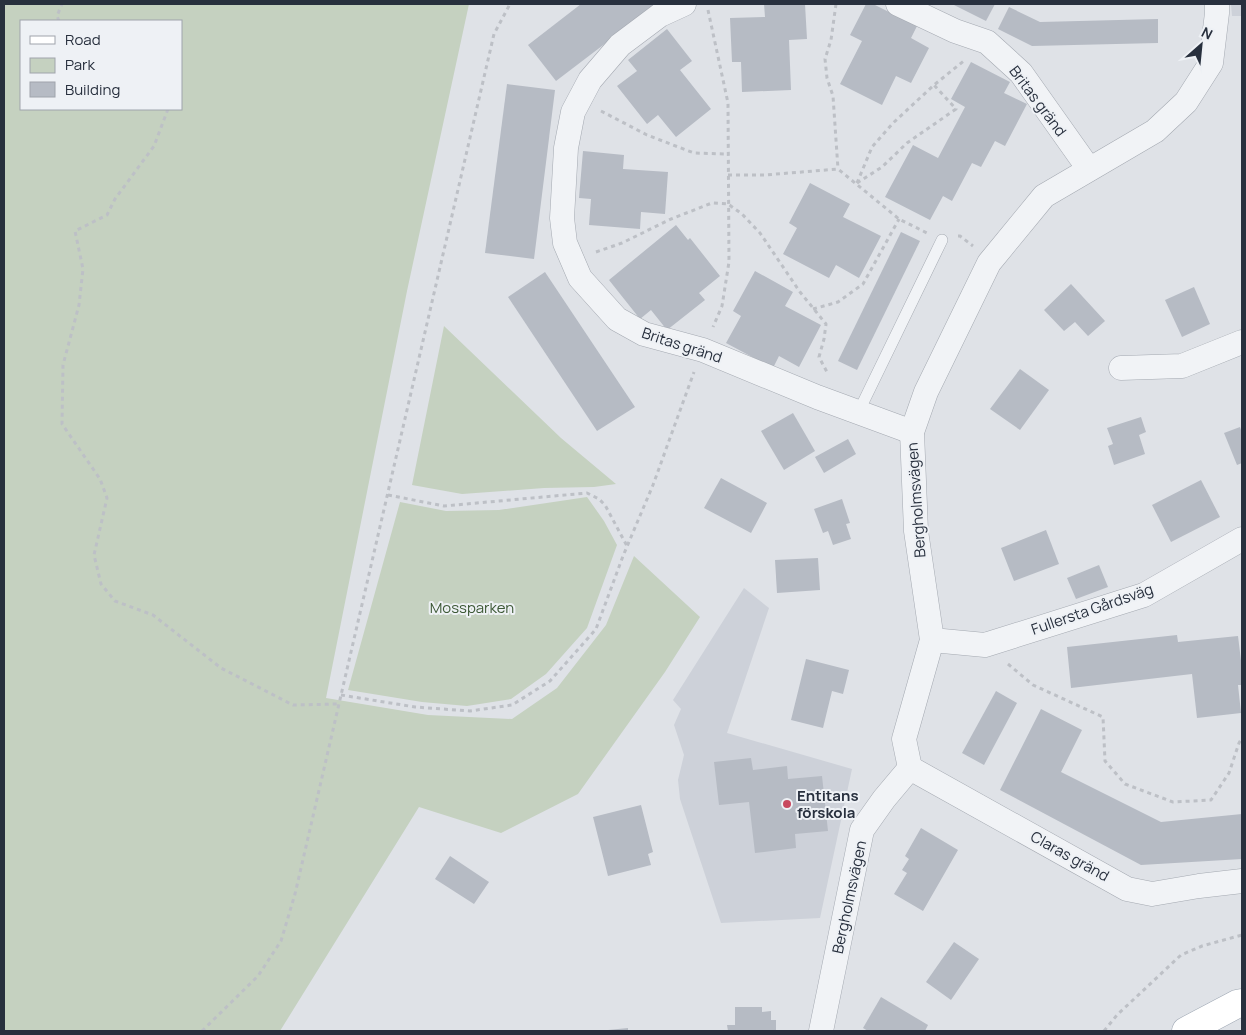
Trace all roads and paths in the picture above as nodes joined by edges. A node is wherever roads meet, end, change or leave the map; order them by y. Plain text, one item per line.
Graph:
1 (62, 4) edge
2 (510, 4) edge
3 (684, 4) edge
4 (706, 4) edge
5 (836, 4) edge
6 (898, 4) edge
7 (1217, 4) edge
8 (59, 20) edge
9 (987, 42) junction
10 (934, 86) junction
11 (579, 100) junction
12 (168, 110) edge
13 (728, 154) junction
14 (838, 169) junction
15 (1089, 169) junction
16 (728, 176) junction
17 (857, 183) junction
18 (728, 204) junction
19 (898, 219) junction
20 (942, 240) junction
21 (572, 260) junction
22 (989, 263) junction
23 (814, 309) junction
24 (1242, 342) edge
25 (703, 350) junction
26 (1121, 368) dead end
27 (817, 397) junction
28 (858, 413) junction
29 (912, 432) junction
30 (388, 495) junction
31 (1242, 539) edge
32 (627, 546) junction
33 (932, 640) junction
34 (984, 645) junction
35 (341, 695) junction
36 (338, 704) junction
37 (1242, 738) edge
38 (910, 768) junction
39 (1242, 881) edge
40 (1242, 935) edge
41 (1242, 1003) edge
42 (202, 1031) edge
43 (820, 1031) edge
44 (1104, 1031) edge
45 (1186, 1031) edge

1 - 8 path
2 - 30 path
3 - 11 street, Britas gränd
4 - 13 path
5 - 14 path
6 - 9 street, Britas gränd
7 - 15 street, Bergholmsvägen
9 - 10 path
9 - 15 street, Britas gränd
10 - 17 path
10 - 17 path
11 - 13 path
11 - 21 street, Britas gränd
12 - 36 path
13 - 16 path
14 - 16 path
14 - 17 path
15 - 22 street, Bergholmsvägen
16 - 18 path
17 - 19 path
18 - 21 path
18 - 23 path
18 - 25 path
19 - 20 path
19 - 23 path
20 - 22 path
20 - 28 lane
21 - 25 street, Britas gränd
22 - 29 street, Bergholmsvägen
23 - 27 path
24 - 26 street
25 - 27 street, Britas gränd
25 - 32 path
27 - 28 street, Britas gränd
28 - 29 street, Britas gränd
29 - 33 street, Bergholmsvägen
30 - 32 path
30 - 35 path
31 - 34 street, Fullersta Gårdsväg
32 - 35 path
33 - 34 street, Fullersta Gårdsväg
33 - 38 street, Bergholmsvägen
34 - 37 path
35 - 36 path
36 - 42 path
38 - 39 street, Claras gränd
38 - 43 street, Bergholmsvägen
40 - 44 path
41 - 45 main road

